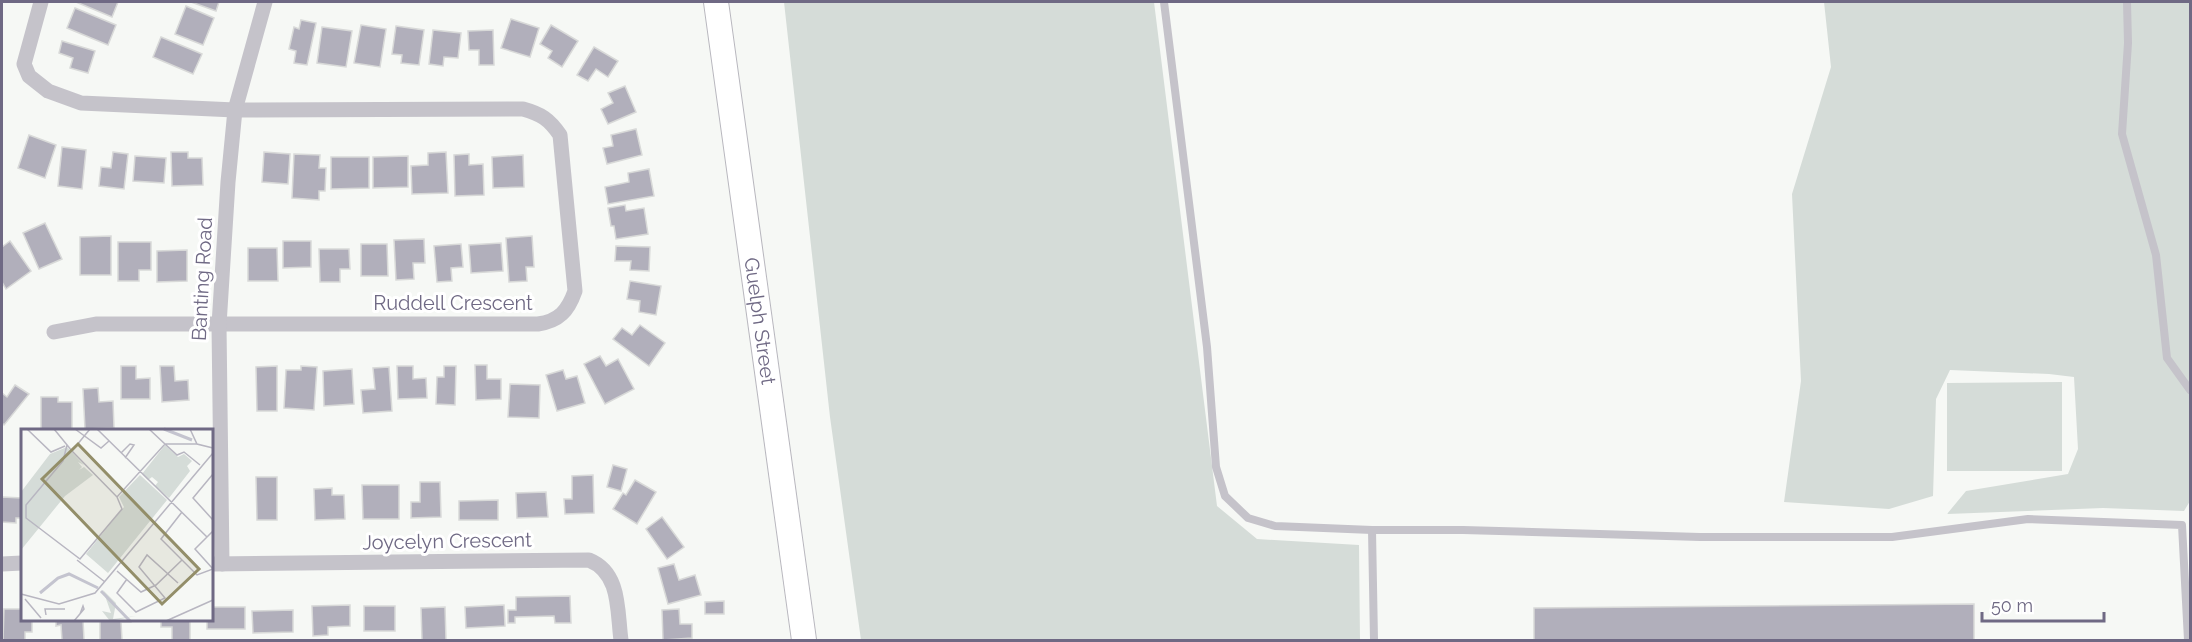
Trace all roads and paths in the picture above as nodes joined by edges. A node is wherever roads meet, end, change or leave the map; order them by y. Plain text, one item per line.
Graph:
1 (41, 2) edge
2 (265, 2) edge
3 (716, 2) edge
4 (1164, 2) edge
5 (2127, 2) edge
6 (235, 110) junction
7 (219, 325) junction
8 (54, 332) dead end
9 (2190, 390) edge
10 (2186, 525) edge
11 (1372, 530) junction
12 (21, 563) edge
13 (2, 564) edge
14 (217, 564) edge
15 (621, 640) edge
16 (804, 640) edge
17 (1374, 640) edge
18 (2188, 640) edge

1 - 6 street, Ruddell Crescent
2 - 6 street, Banting Road
3 - 16 main road, Guelph Street
4 - 11 lane
5 - 9 lane
6 - 7 street, Banting Road
6 - 7 street, Ruddell Crescent
7 - 8 street, Ruddell Crescent
7 - 14 street, Banting Road
10 - 11 lane
10 - 18 lane
11 - 17 lane
12 - 13 street
14 - 15 street, Joycelyn Crescent

